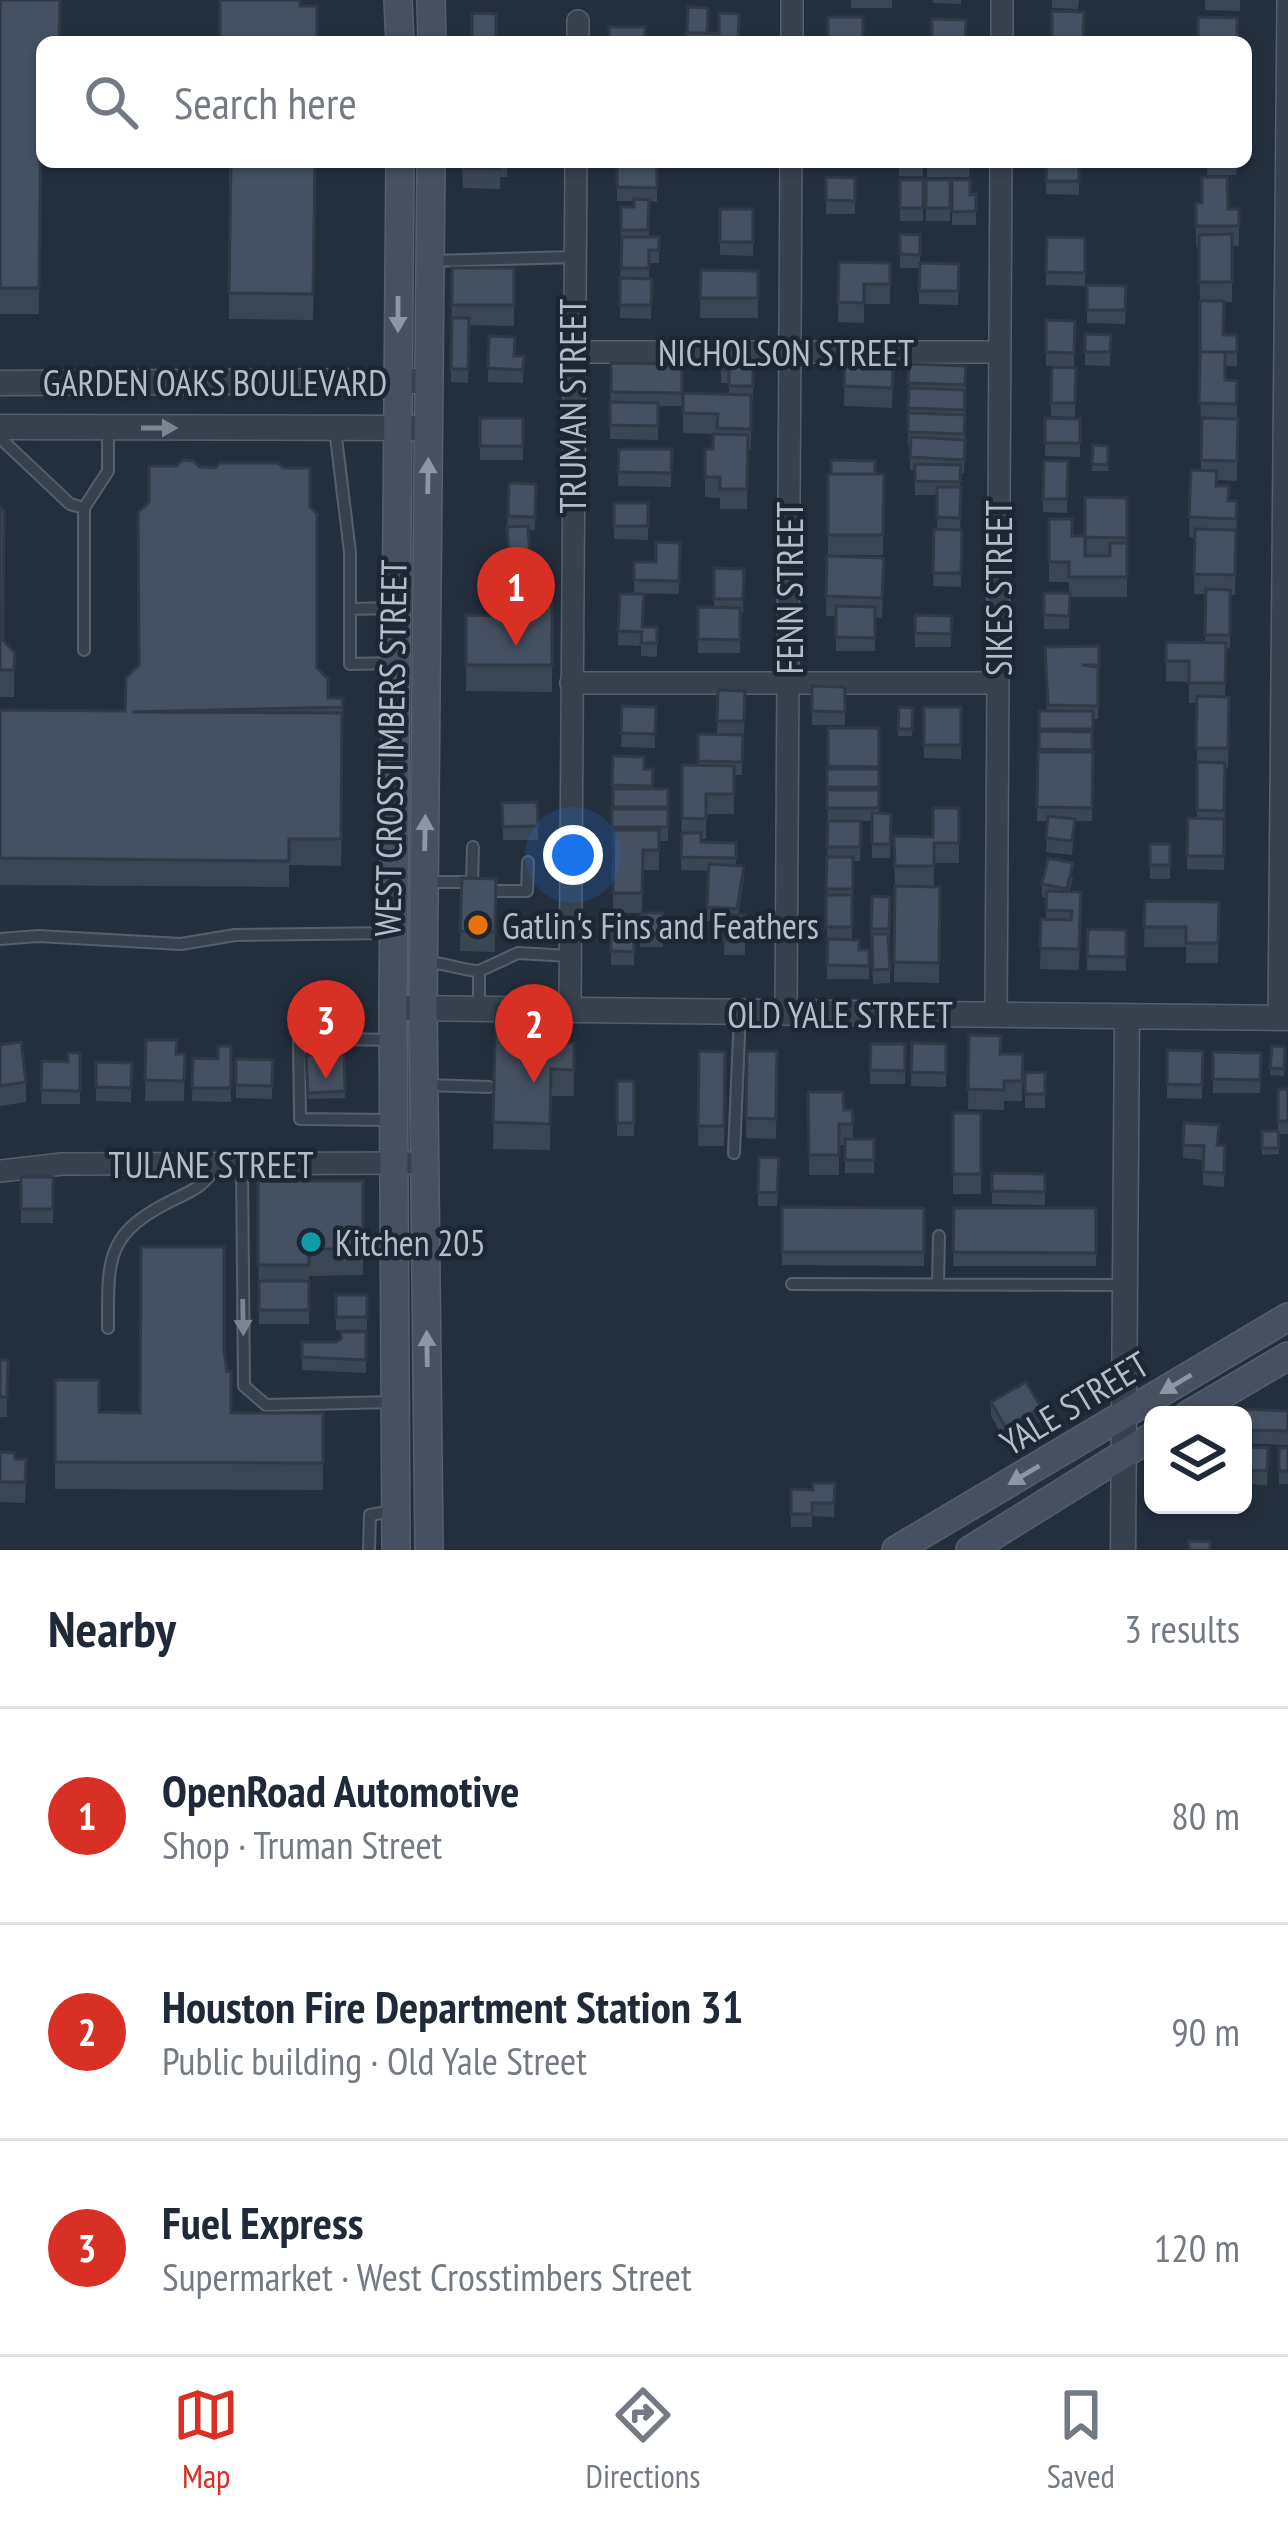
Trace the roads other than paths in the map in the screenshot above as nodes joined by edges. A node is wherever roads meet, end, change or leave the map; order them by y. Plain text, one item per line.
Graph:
1 (398, 0) edge
2 (430, 0) edge
3 (792, 0) edge
4 (1002, 0) edge
5 (1288, 0) edge
6 (400, 36) edge
7 (432, 36) edge
8 (792, 36) edge
9 (1002, 36) edge
10 (400, 168) edge
11 (431, 168) edge
12 (576, 168) edge
13 (791, 168) edge
14 (1001, 168) edge
15 (398, 248) junction
16 (430, 254) junction
17 (574, 256) junction
18 (572, 352) junction
19 (790, 352) junction
20 (1000, 352) junction
21 (429, 380) junction
22 (398, 382) junction
23 (0, 383) edge
24 (93, 384) junction
25 (0, 427) edge
26 (108, 427) junction
27 (429, 428) junction
28 (335, 429) junction
29 (398, 429) junction
30 (0, 439) edge
31 (84, 508) junction
32 (397, 608) junction
33 (350, 609) junction
34 (83, 650) dead end
35 (396, 662) junction
36 (571, 683) junction
37 (788, 683) junction
38 (998, 683) junction
39 (426, 695) junction
40 (396, 696) junction
41 (473, 847) dead end
42 (528, 862) dead end
43 (424, 882) junction
44 (472, 882) junction
45 (394, 932) junction
46 (0, 939) edge
47 (570, 956) junction
48 (424, 962) junction
49 (479, 971) junction
50 (393, 1007) junction
51 (423, 1008) junction
52 (479, 1009) junction
53 (570, 1011) junction
54 (740, 1013) junction
55 (786, 1014) junction
56 (996, 1015) junction
57 (1127, 1017) junction
58 (1284, 1018) edge
59 (393, 1040) junction
60 (394, 1083) junction
61 (423, 1085) junction
62 (489, 1087) edge
63 (394, 1120) junction
64 (734, 1154) dead end
65 (409, 1163) junction
66 (217, 1164) junction
67 (242, 1164) junction
68 (0, 1171) edge
69 (939, 1236) dead end
70 (792, 1284) dead end
71 (938, 1284) junction
72 (1125, 1285) junction
73 (1288, 1317) edge
74 (108, 1328) dead end
75 (1288, 1355) edge
76 (396, 1402) junction
77 (428, 1403) junction
78 (1203, 1406) edge
79 (1124, 1415) junction
80 (1144, 1441) edge
81 (1124, 1453) junction
82 (396, 1511) junction
83 (980, 1548) edge
84 (369, 1550) edge
85 (396, 1550) edge
86 (429, 1550) edge
87 (896, 1550) edge
88 (1123, 1550) edge

1 - 6 main road
2 - 7 main road
3 - 8 street
4 - 9 street
5 - 58 street
10 - 15 main road, WEST CROSSTIMBERS STREET
11 - 16 main road, WEST CROSSTIMBERS STREET
12 - 17 street, TRUMAN STREET
13 - 19 street, FENN STREET
14 - 20 street, SIKES STREET
15 - 16 main road
15 -> 22 main road, WEST CROSSTIMBERS STREET
16 - 17 lane
16 - 21 main road, WEST CROSSTIMBERS STREET
17 - 18 street, TRUMAN STREET
18 - 19 street, NICHOLSON STREET
18 - 36 street, TRUMAN STREET
19 - 20 street, NICHOLSON STREET
19 - 37 street, FENN STREET
20 - 38 street, SIKES STREET
21 - 22 street, GARDEN OAKS BOULEVARD
21 - 27 main road, WEST CROSSTIMBERS STREET
22 - 24 street, GARDEN OAKS BOULEVARD
22 - 29 main road, WEST CROSSTIMBERS STREET
23 - 24 street, GARDEN OAKS BOULEVARD
24 - 26 street
25 - 26 street, GARDEN OAKS BOULEVARD
26 -> 28 street, GARDEN OAKS BOULEVARD
26 - 31 lane
27 - 29 street, GARDEN OAKS BOULEVARD
39 -> 27 main road, WEST CROSSTIMBERS STREET
28 - 29 street, GARDEN OAKS BOULEVARD
28 - 33 lane
29 - 32 main road, WEST CROSSTIMBERS STREET
30 - 31 lane
31 - 34 lane
32 - 33 lane
32 - 35 main road, WEST CROSSTIMBERS STREET
33 - 35 lane
35 - 40 main road, WEST CROSSTIMBERS STREET
36 - 37 street
36 - 47 street, TRUMAN STREET
37 - 38 street
37 - 55 street, FENN STREET
38 - 56 street, SIKES STREET
39 - 40 main road
43 -> 39 main road, WEST CROSSTIMBERS STREET
40 - 45 main road, WEST CROSSTIMBERS STREET
41 - 44 lane
42 - 44 lane
43 - 44 lane
43 - 48 main road, WEST CROSSTIMBERS STREET
45 - 46 lane
45 - 50 main road, WEST CROSSTIMBERS STREET
47 - 49 lane
47 - 53 street, TRUMAN STREET
48 - 49 lane
48 - 51 main road, WEST CROSSTIMBERS STREET
49 - 52 lane
50 - 51 street, OLD YALE STREET
50 - 59 main road, WEST CROSSTIMBERS STREET
51 - 52 street, OLD YALE STREET
51 - 61 main road, WEST CROSSTIMBERS STREET
52 - 53 street, OLD YALE STREET
53 - 54 street, OLD YALE STREET
54 - 55 street, OLD YALE STREET
54 - 64 lane
55 - 56 street, OLD YALE STREET
56 - 57 street, OLD YALE STREET
57 - 58 street, OLD YALE STREET
57 - 72 street
59 - 60 main road, WEST CROSSTIMBERS STREET
59 - 63 lane
60 - 61 lane
60 - 63 main road, WEST CROSSTIMBERS STREET
61 - 62 lane
61 - 65 main road, WEST CROSSTIMBERS STREET
63 - 65 main road, WEST CROSSTIMBERS STREET
65 - 67 street, TULANE STREET
65 - 76 main road, WEST CROSSTIMBERS STREET
77 -> 65 main road, WEST CROSSTIMBERS STREET
66 - 67 street, TULANE STREET
66 - 68 street, TULANE STREET
66 - 74 lane
67 -> 76 lane
69 - 71 lane
70 - 71 lane
71 - 72 lane
72 - 79 street
73 -> 79 main road, YALE STREET
75 - 78 main road, YALE STREET
76 - 77 main road
76 - 82 main road, WEST CROSSTIMBERS STREET
77 - 86 main road, WEST CROSSTIMBERS STREET
79 - 81 street
79 -> 87 main road, YALE STREET
80 - 81 main road, YALE STREET
81 - 83 main road, YALE STREET
81 - 88 street
82 - 84 lane
82 - 85 main road, WEST CROSSTIMBERS STREET

